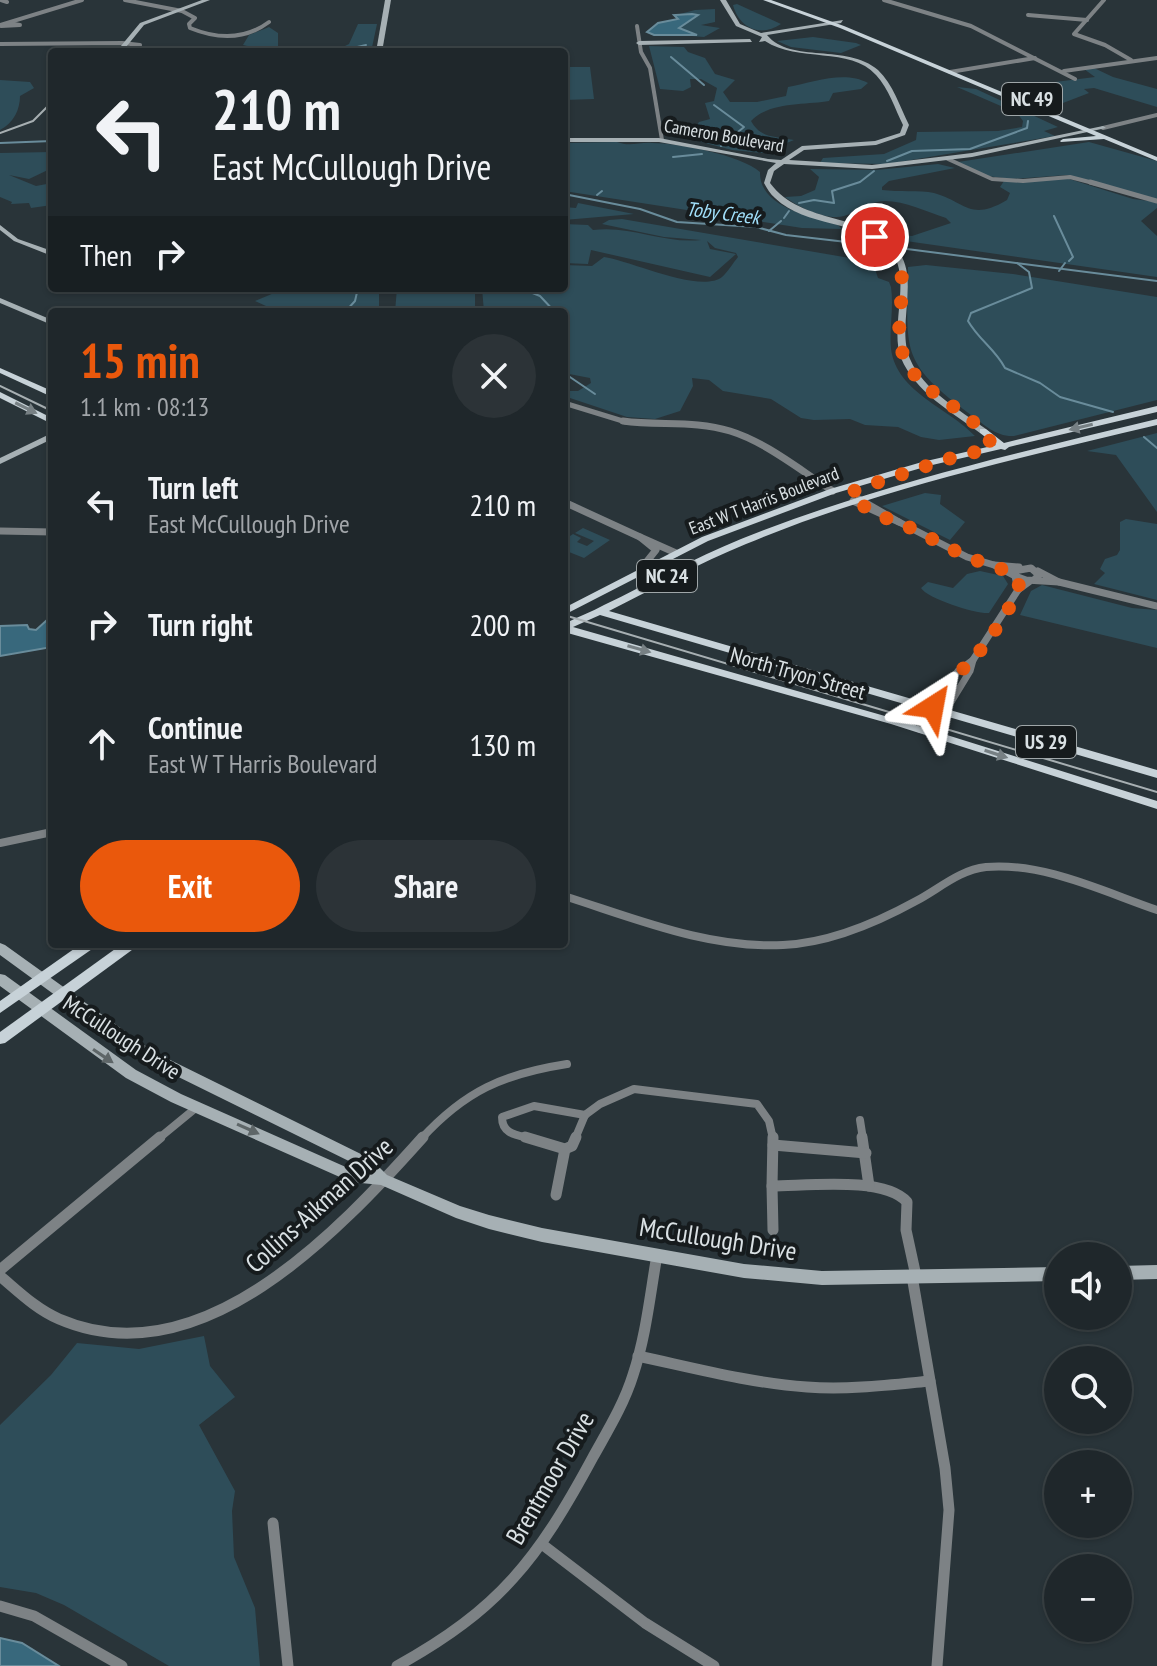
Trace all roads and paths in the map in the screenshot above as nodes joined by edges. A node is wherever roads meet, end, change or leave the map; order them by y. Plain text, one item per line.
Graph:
1 (82, 0) edge
2 (125, 0) edge
3 (205, 0) edge
4 (388, 0) edge
5 (766, 0) edge
6 (782, 0) edge
7 (884, 0) edge
8 (1104, 0) edge
9 (722, 3) edge
10 (179, 10) junction
11 (1028, 15) dead end
12 (1087, 20) junction
13 (269, 22) dead end
14 (8, 23) junction
15 (838, 23) junction
16 (0, 26) edge
17 (637, 26) dead end
18 (807, 27) junction
19 (815, 30) junction
20 (759, 34) junction
21 (748, 39) junction
22 (766, 39) junction
23 (639, 42) junction
24 (0, 44) edge
25 (125, 44) junction
26 (120, 48) edge
27 (140, 48) edge
28 (380, 48) edge
29 (1036, 57) junction
30 (1157, 58) edge
31 (1131, 60) junction
32 (960, 70) junction
33 (1064, 71) junction
34 (950, 72) junction
35 (1075, 79) dead end
36 (1040, 109) junction
37 (1157, 115) edge
38 (1059, 117) junction
39 (1100, 131) junction
40 (1080, 134) junction
41 (662, 139) junction
42 (1111, 139) junction
43 (568, 140) edge
44 (1063, 141) junction
45 (1021, 147) junction
46 (1156, 150) edge
47 (948, 159) junction
48 (1157, 159) edge
49 (781, 161) junction
50 (1157, 201) edge
51 (0, 227) edge
52 (48, 252) edge
53 (0, 300) edge
54 (48, 321) edge
55 (0, 370) edge
56 (48, 392) edge
57 (0, 395) edge
58 (568, 404) edge
59 (1157, 409) edge
60 (48, 419) edge
61 (1157, 422) edge
62 (1157, 430) edge
63 (48, 431) edge
64 (987, 433) junction
65 (1056, 433) junction
66 (48, 438) edge
67 (1003, 445) junction
68 (991, 448) junction
69 (0, 453) edge
70 (944, 460) junction
71 (0, 461) edge
72 (990, 463) junction
73 (833, 491) junction
74 (872, 495) junction
75 (856, 500) junction
76 (568, 504) edge
77 (0, 531) edge
78 (48, 532) edge
79 (640, 537) junction
80 (751, 538) junction
81 (676, 553) junction
82 (994, 565) junction
83 (1020, 567) junction
84 (644, 571) junction
85 (1038, 571) junction
86 (1015, 576) junction
87 (1034, 580) junction
88 (1059, 582) junction
89 (649, 584) junction
90 (1018, 590) junction
91 (568, 601) edge
92 (579, 605) junction
93 (1157, 606) edge
94 (568, 610) edge
95 (600, 612) junction
96 (568, 626) edge
97 (568, 629) edge
98 (973, 660) junction
99 (935, 711) junction
100 (919, 729) junction
101 (1157, 774) edge
102 (1157, 805) edge
103 (48, 833) edge
104 (0, 843) edge
105 (568, 897) edge
106 (1157, 910) edge
107 (0, 948) edge
108 (84, 948) edge
109 (126, 948) edge
110 (0, 979) edge
111 (40, 979) junction
112 (19, 994) junction
113 (63, 994) junction
114 (0, 1008) edge
115 (40, 1010) junction
116 (0, 1039) edge
117 (567, 1064) dead end
118 (197, 1107) junction
119 (585, 1115) junction
120 (860, 1120) dead end
121 (773, 1145) junction
122 (565, 1149) junction
123 (866, 1153) junction
124 (382, 1179) junction
125 (772, 1186) junction
126 (869, 1186) junction
127 (556, 1195) dead end
128 (773, 1230) dead end
129 (657, 1255) junction
130 (1157, 1272) edge
131 (0, 1273) edge
132 (1132, 1273) edge
133 (1044, 1274) edge
134 (914, 1276) junction
135 (638, 1356) junction
136 (930, 1381) junction
137 (273, 1523) dead end
138 (543, 1545) junction
139 (0, 1606) edge
140 (122, 1666) edge
141 (288, 1666) edge
142 (397, 1666) edge
143 (714, 1666) edge
144 (937, 1666) edge

1 - 14 street
2 - 10 street
3 - 10 street
4 - 28 street
5 - 15 main road, NC 49
6 - 15 main road, NC 49
7 - 29 street
8 - 12 street
9 - 20 street
9 - 21 street
10 - 13 street
10 - 25 street
11 - 12 street
12 - 31 street
14 - 16 street
14 - 16 street
15 - 18 street
15 - 19 street
15 - 32 main road, NC 49
15 - 34 main road, NC 49
17 - 23 street
18 - 19 street
18 - 20 street
19 - 22 street
20 - 21 street
20 - 22 street
21 - 22 street
21 - 23 street
21 - 49 street
22 - 49 street
23 - 41 street
24 - 25 street
25 - 26 street
25 - 27 street
29 - 32 street
29 - 33 street
30 - 31 street
31 - 33 street
32 - 34 street
32 - 39 main road, NC 49
33 - 35 street
34 - 36 main road, NC 49
36 - 38 main road, NC 49
36 - 39 main road
37 - 39 street
38 - 39 main road, NC 49
38 - 40 main road
39 - 40 street, Cameron Boulevard
39 - 42 main road, NC 49
39 - 44 street, Cameron Boulevard
39 - 46 main road, NC 49
40 - 45 street, Cameron Boulevard
41 - 43 street, Cameron Boulevard
41 - 49 street, Cameron Boulevard
42 - 44 main road, NC 49
42 - 48 main road, NC 49
44 - 45 street, Cameron Boulevard
45 - 47 street, Cameron Boulevard
47 - 49 street, Cameron Boulevard
47 - 50 street
49 - 64 street
51 - 52 street
53 - 54 street
55 - 56 main road
57 -> 60 main road
58 - 73 street
59 -> 65 main road, East W T Harris Boulevard / NC 24
61 - 72 main road, East W T Harris Boulevard / NC 24
62 - 72 main road
63 - 69 street
64 - 65 main road
64 - 67 main road
64 - 68 main road
65 - 67 main road, East W T Harris Boulevard / NC 24
66 - 71 street
67 - 68 main road, East W T Harris Boulevard / NC 24
67 - 74 main road
68 - 70 main road, East W T Harris Boulevard / NC 24
70 - 73 main road, East W T Harris Boulevard / NC 24
70 - 75 main road
72 - 74 main road, East W T Harris Boulevard / NC 24
73 - 80 main road
73 - 81 main road, East W T Harris Boulevard / NC 24
74 - 75 main road, East W T Harris Boulevard / NC 24
75 - 80 main road, East W T Harris Boulevard / NC 24
75 - 82 street
76 - 79 street
77 - 78 street
79 - 81 street
79 - 84 street
80 - 89 main road, East W T Harris Boulevard / NC 24
81 - 84 main road, East W T Harris Boulevard / NC 24
81 - 89 main road
82 - 83 street
82 - 86 street
83 - 85 street
83 - 86 street
84 - 92 main road, East W T Harris Boulevard / NC 24
85 - 87 street
85 - 88 street
86 - 87 street
86 - 90 street
87 - 88 street
87 - 90 street
88 - 93 street
89 - 95 main road, East W T Harris Boulevard / NC 24
90 - 98 street
91 - 92 main road, North Tryon Street / US 29
92 - 94 main road, NC 24
92 - 95 main road, North Tryon Street / US 29
95 - 96 main road, East W T Harris Boulevard / NC 24
95 - 99 main road, North Tryon Street / US 29
97 -> 100 main road, North Tryon Street / US 29
98 - 99 street
98 - 99 street
99 - 100 street
99 - 101 main road, North Tryon Street / US 29
100 -> 102 main road, North Tryon Street / US 29
103 - 104 street
105 - 106 street
107 - 111 street, McCullough Drive
108 - 111 main road
109 - 113 main road
110 - 112 street, McCullough Drive
111 - 112 main road
111 - 113 street, McCullough Drive
112 - 114 main road
112 - 115 street, McCullough Drive
113 - 115 main road
113 - 124 street, McCullough Drive
115 - 116 main road
115 -> 118 street, McCullough Drive
117 - 124 street, Collins-Aikman Drive
118 -> 124 street, McCullough Drive
118 - 131 street
119 - 121 street
119 - 122 street
119 - 122 street
120 - 123 street
121 - 123 street
121 - 125 street
122 - 127 street
123 - 126 street
124 - 129 street, McCullough Drive
124 - 131 street, Collins-Aikman Drive
125 - 126 street
125 - 128 street
126 - 134 street
129 - 134 street, McCullough Drive
129 - 135 street, Brentmoor Drive
130 - 132 street
133 - 134 street, McCullough Drive
134 - 136 street
135 - 136 street
135 - 138 street, Brentmoor Drive
136 - 144 street
137 - 141 street
138 - 142 street, Brentmoor Drive
138 - 143 street
139 - 140 street

